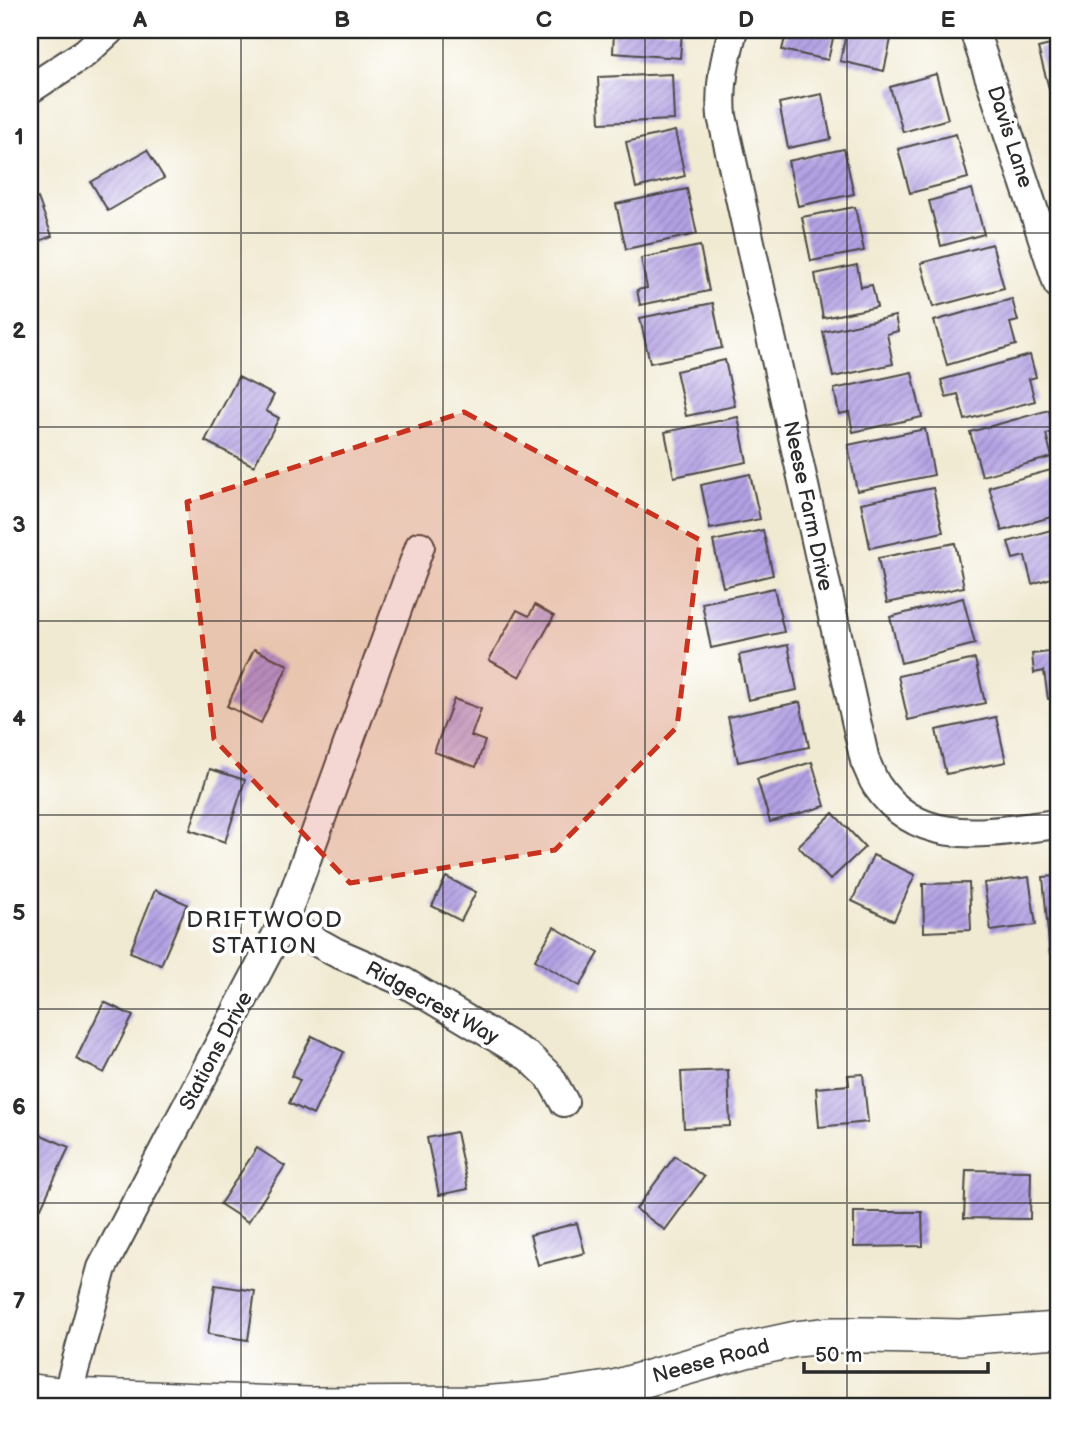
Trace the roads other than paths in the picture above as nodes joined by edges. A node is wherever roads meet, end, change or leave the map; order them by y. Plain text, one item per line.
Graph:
1 (110, 30) edge
2 (733, 30) edge
3 (974, 30) edge
4 (30, 89) edge
5 (1058, 284) edge
6 (420, 546) dead end
7 (1058, 824) edge
8 (283, 922) junction
9 (564, 1102) dead end
10 (1058, 1330) edge
11 (30, 1392) edge
12 (67, 1401) edge

1 - 4 street
2 - 7 street, Neese Farm Drive
3 - 5 street, Davis Lane
6 - 8 street, Stations Drive
8 - 9 street, Ridgecrest Way
8 - 12 street, Stations Drive
10 - 12 street, Neese Road
11 - 12 street, Neese Road

